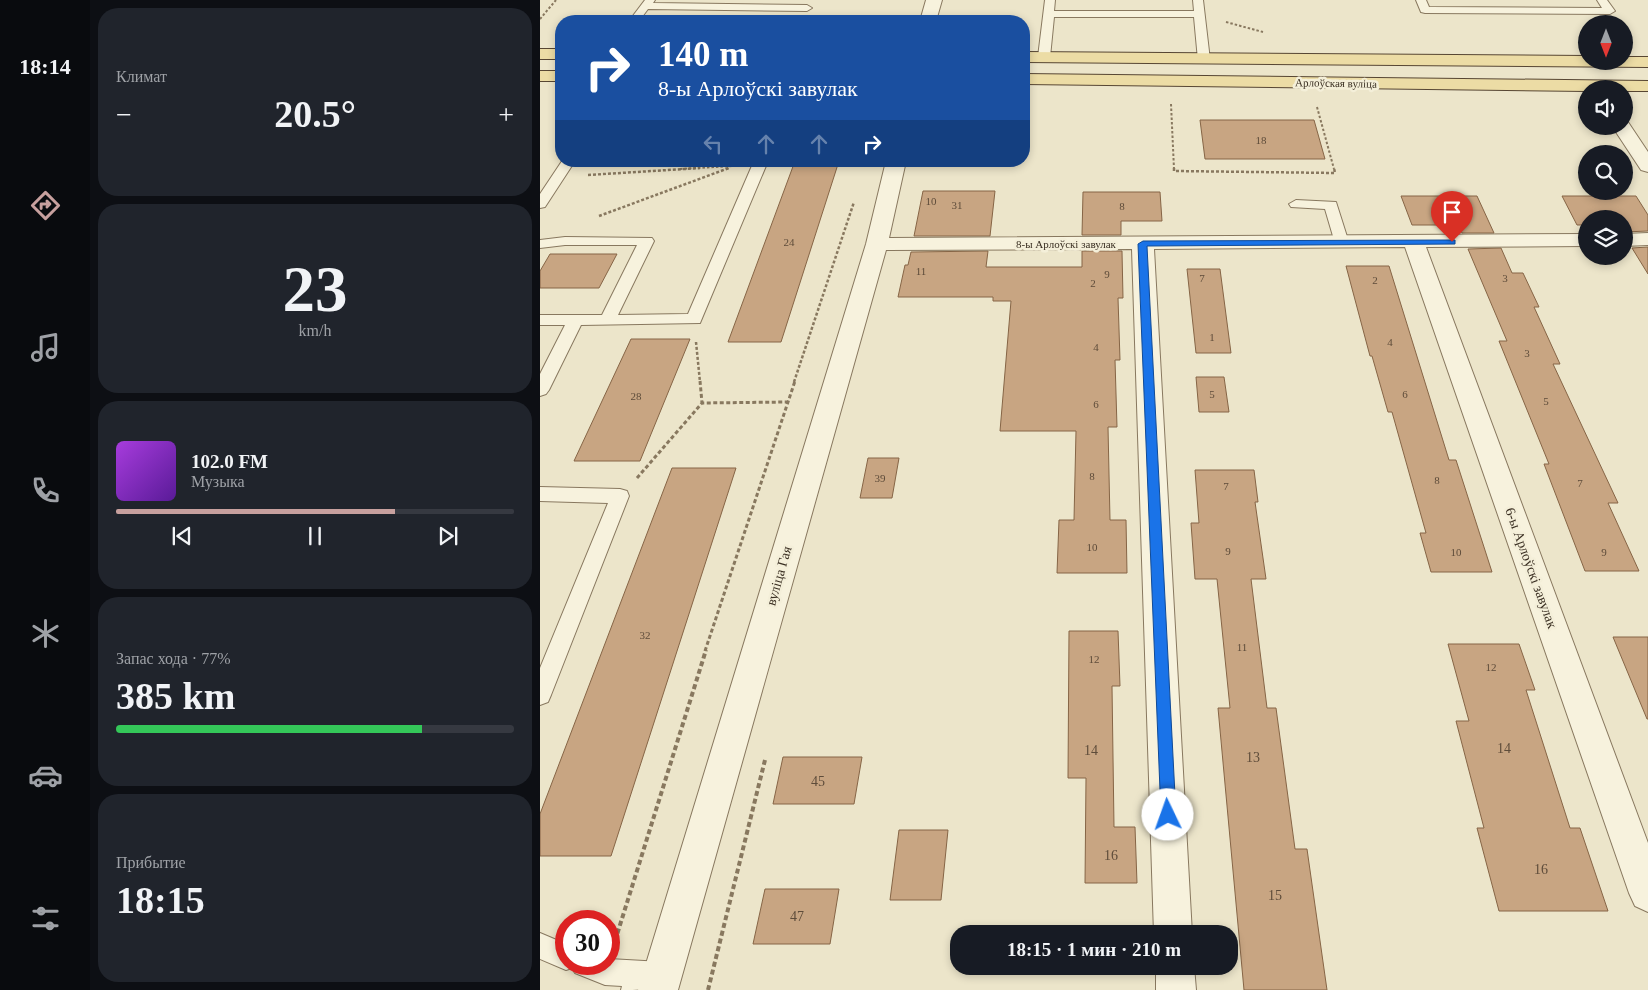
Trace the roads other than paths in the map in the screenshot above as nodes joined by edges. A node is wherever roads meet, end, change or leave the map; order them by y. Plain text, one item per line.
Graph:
1 (934, 0) edge
2 (1050, 0) edge
3 (1198, 0) edge
4 (1421, 0) edge
5 (1602, 0) edge
6 (647, 3) edge
7 (810, 4) edge
8 (1049, 14) junction
9 (1199, 14) junction
10 (638, 15) edge
11 (930, 15) edge
12 (540, 54) edge
13 (555, 54) edge
14 (1030, 57) edge
15 (1044, 57) junction
16 (1204, 60) junction
17 (1648, 62) edge
18 (540, 76) edge
19 (555, 76) edge
20 (1030, 79) edge
21 (1633, 86) edge
22 (1648, 86) edge
23 (1578, 87) edge
24 (1627, 135) edge
25 (1648, 166) edge
26 (565, 167) edge
27 (758, 167) edge
28 (895, 167) edge
29 (540, 204) edge
30 (1296, 204) dead end
31 (1648, 239) edge
32 (1578, 240) edge
33 (1633, 240) edge
34 (1342, 243) junction
35 (1414, 243) junction
36 (540, 244) edge
37 (876, 244) junction
38 (1143, 244) junction
39 (540, 320) edge
40 (576, 320) junction
41 (607, 320) junction
42 (540, 390) edge
43 (540, 494) edge
44 (540, 695) edge
45 (1648, 893) edge
46 (1173, 925) edge
47 (540, 946) edge
48 (555, 952) edge
49 (617, 975) edge
50 (1175, 975) edge
51 (652, 985) edge
52 (1176, 990) edge

1 - 11 street
2 - 8 lane
3 - 9 lane
4 - 5 lane
6 - 7 lane
6 - 10 lane
8 - 9 lane
8 - 15 lane
9 - 16 lane
12 - 13 main road
14 - 15 main road, Арлоўская вуліца
15 - 16 main road, Арлоўская вуліца
16 - 17 main road, Арлоўская вуліца
18 - 19 main road
20 - 23 main road, Арлоўская вуліца
21 - 22 main road, Арлоўская вуліца
24 - 25 street
26 - 29 lane
27 - 41 lane
28 - 37 street, вуліца Гая
30 - 34 lane
31 - 33 street
32 - 35 street, 8-ы Арлоўскі завулак
34 - 35 street, 8-ы Арлоўскі завулак
34 - 38 street, 8-ы Арлоўскі завулак
35 - 45 street, 6-ы Арлоўскі завулак
36 - 41 lane
37 - 38 street, 8-ы Арлоўскі завулак
37 - 51 street, вуліца Гая
38 - 46 street
39 - 40 lane
40 - 41 lane
40 - 42 lane
43 - 44 lane
47 - 48 lane
49 - 51 lane
50 - 52 street

